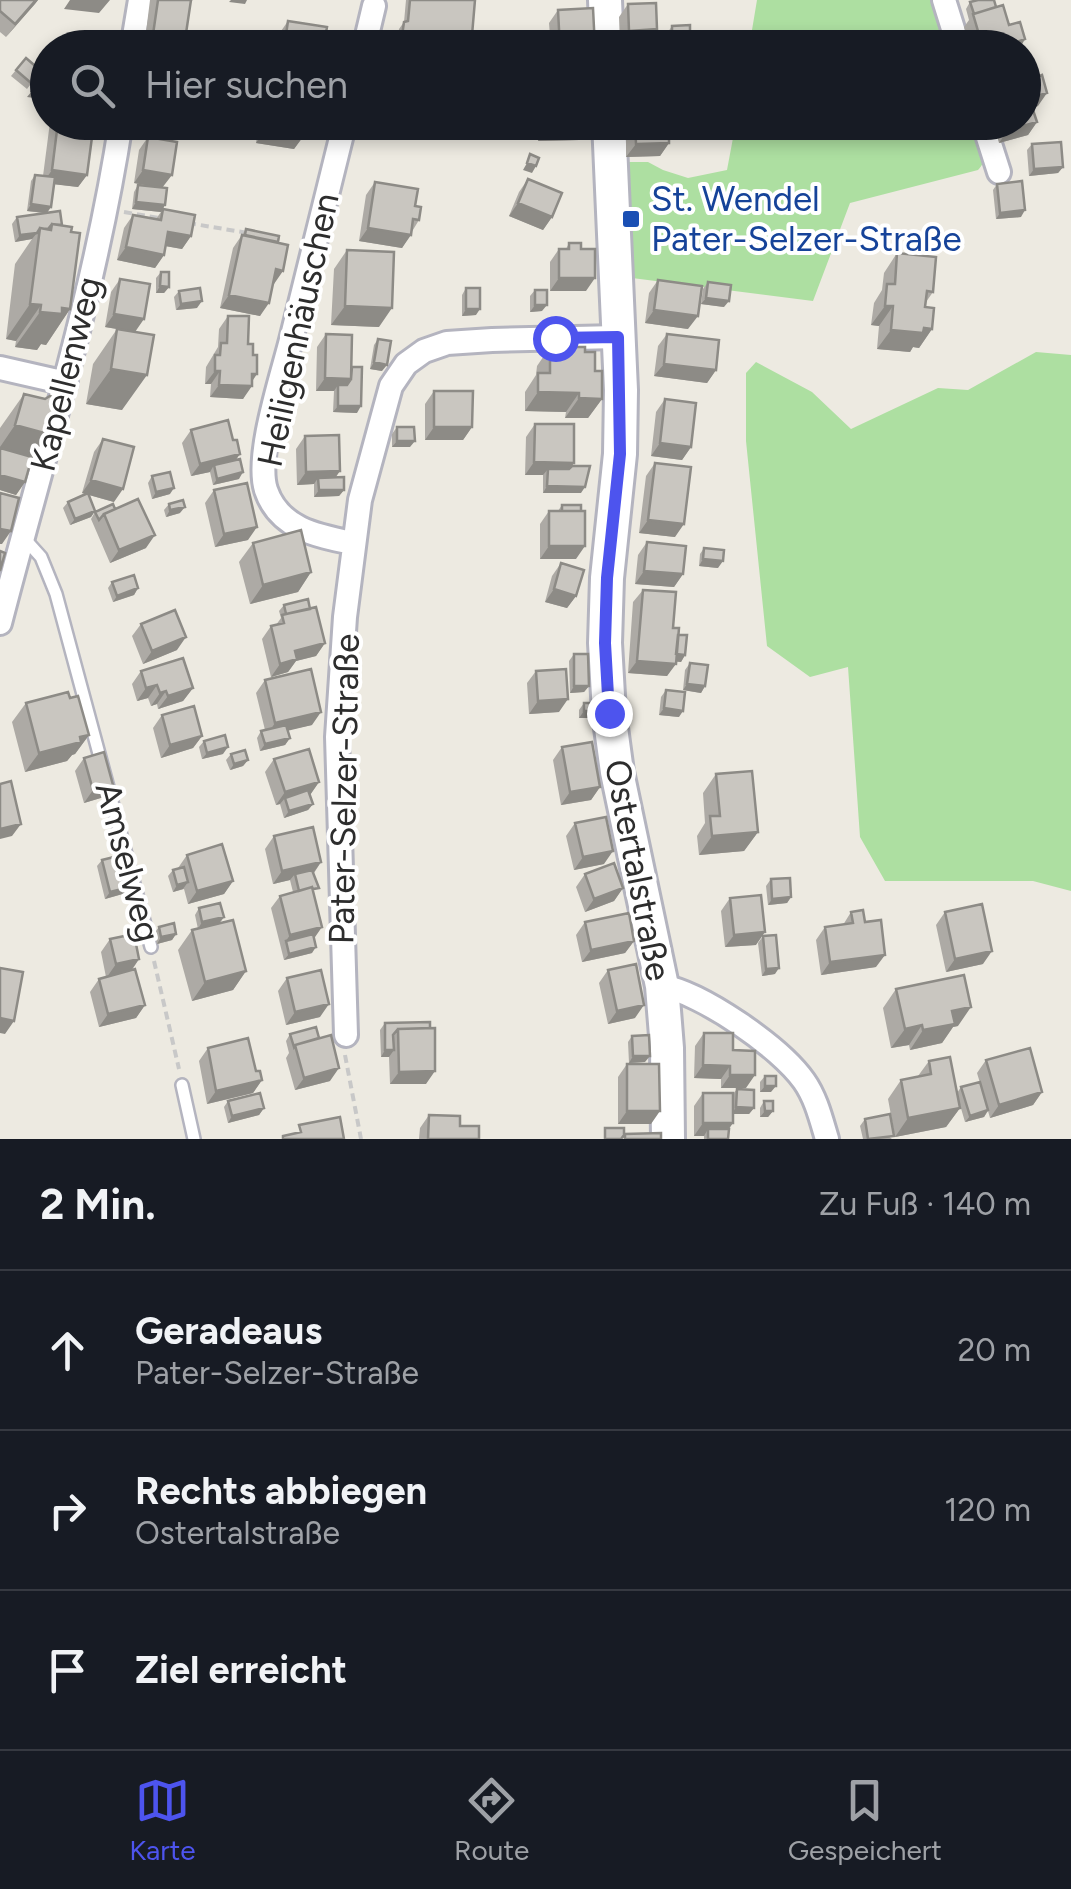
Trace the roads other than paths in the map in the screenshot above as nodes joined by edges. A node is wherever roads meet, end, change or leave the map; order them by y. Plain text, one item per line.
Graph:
1 (140, 0) edge
2 (605, 0) edge
3 (944, 0) edge
4 (374, 6) dead end
5 (135, 30) edge
6 (368, 30) edge
7 (606, 30) edge
8 (953, 30) edge
9 (118, 140) edge
10 (341, 140) edge
11 (610, 140) edge
12 (988, 140) edge
13 (998, 172) dead end
14 (618, 337) junction
15 (0, 368) edge
16 (66, 383) junction
17 (22, 537) junction
18 (353, 543) junction
19 (0, 623) edge
20 (151, 947) road end
21 (662, 986) junction
22 (346, 1034) road end
23 (182, 1085) road end
24 (194, 1139) edge
25 (668, 1139) edge
26 (827, 1139) edge

1 - 5 street
2 - 7 street
3 - 8 street
4 - 6 street
9 - 16 street, Kapellenweg
10 - 18 street, Heiligenhäuschen
11 - 14 street, Ostertalstraße
12 - 13 street
14 - 18 street, Pater-Selzer-Straße
14 - 21 street, Ostertalstraße
15 - 16 street
16 - 17 street, Kapellenweg
17 - 19 street, Kapellenweg
17 - 20 lane, Amselweg
18 - 22 street, Pater-Selzer-Straße
21 - 25 street, Ostertalstraße
21 - 26 street
23 - 24 lane

